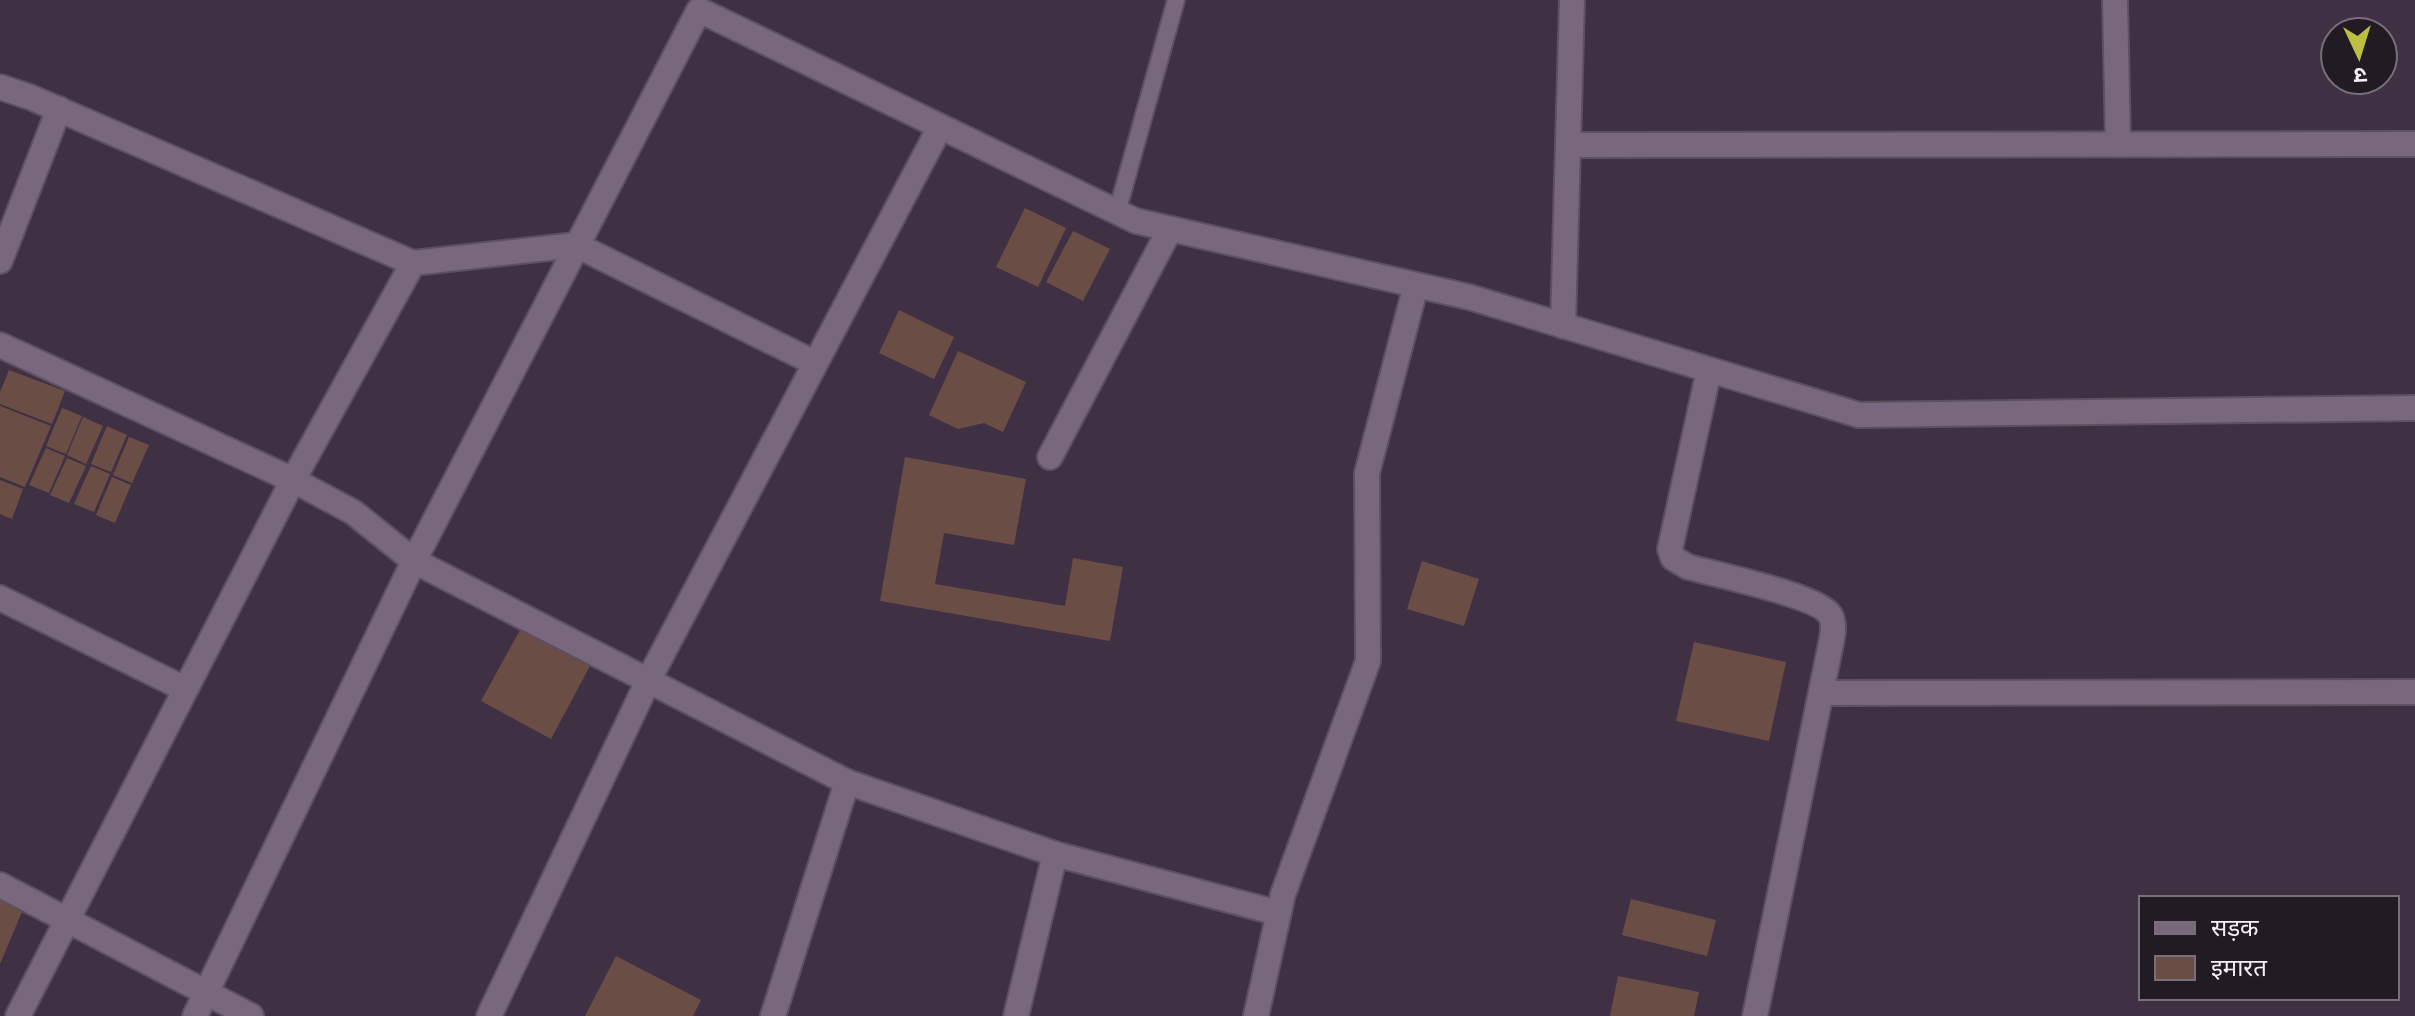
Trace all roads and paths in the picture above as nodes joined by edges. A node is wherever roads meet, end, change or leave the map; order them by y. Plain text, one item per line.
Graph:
1 (1176, 0) edge
2 (1572, 0) edge
3 (2115, 0) edge
4 (0, 87) edge
5 (59, 109) junction
6 (940, 127) junction
7 (2118, 144) junction
8 (2415, 144) edge
9 (1568, 145) junction
10 (1117, 212) junction
11 (1170, 229) junction
12 (576, 245) junction
13 (0, 261) edge
14 (413, 263) junction
15 (1416, 285) junction
16 (1563, 326) junction
17 (0, 345) edge
18 (815, 363) junction
19 (1709, 370) junction
20 (2415, 408) edge
21 (1050, 457) dead end
22 (293, 480) junction
23 (414, 561) junction
24 (0, 598) edge
25 (649, 679) junction
26 (185, 689) junction
27 (2415, 692) edge
28 (1821, 693) junction
29 (847, 782) junction
30 (1055, 854) junction
31 (0, 885) edge
32 (1278, 913) junction
33 (66, 919) junction
34 (208, 994) junction
35 (18, 1016) edge
36 (195, 1016) edge
37 (251, 1016) edge
38 (489, 1016) edge
39 (773, 1016) edge
40 (1016, 1016) edge
41 (1256, 1016) edge
42 (1755, 1016) edge

1 - 10 lane
2 - 9 street
3 - 7 street
4 - 5 street
5 - 13 street
5 - 14 street
6 - 10 street
6 - 12 street
6 - 18 street
7 - 8 street
7 - 9 street
9 - 16 street
10 - 11 street
11 - 15 street
11 - 21 street
12 - 14 street
12 - 18 street
12 - 23 street
14 - 22 street
15 - 16 street
15 - 32 street
16 - 19 street
17 - 22 street
18 - 25 street
19 - 20 street
19 - 28 street
22 - 23 street
22 - 26 street
23 - 25 street
23 - 34 street
24 - 26 street
25 - 29 street
25 - 38 street
26 - 33 street
27 - 28 street
28 - 42 street
29 - 30 street
29 - 39 street
30 - 32 street
30 - 40 street
31 - 33 street
32 - 41 street
33 - 34 street
33 - 35 street
34 - 36 street
34 - 37 street

